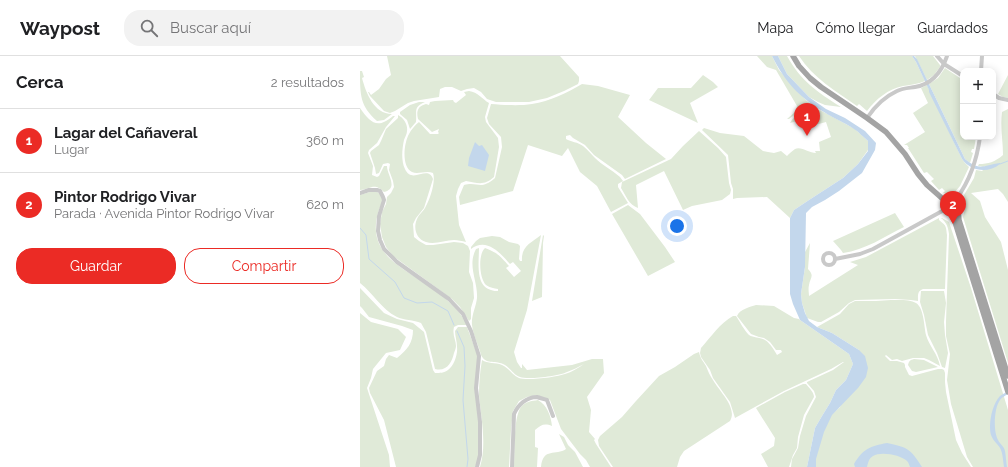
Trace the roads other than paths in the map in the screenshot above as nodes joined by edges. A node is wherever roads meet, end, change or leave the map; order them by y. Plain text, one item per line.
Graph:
1 (793, 56) edge
2 (937, 56) edge
3 (947, 56) edge
4 (982, 56) edge
5 (944, 64) junction
6 (981, 68) edge
7 (960, 74) edge
8 (996, 96) edge
9 (1008, 100) edge
10 (867, 118) junction
11 (979, 140) edge
12 (360, 192) edge
13 (957, 198) junction
14 (944, 200) junction
15 (944, 210) junction
16 (958, 211) junction
17 (951, 214) junction
18 (836, 259) dead end
19 (1008, 376) edge
20 (1008, 392) edge
21 (553, 416) dead end
22 (477, 467) edge
23 (512, 467) edge

1 - 10 main road
2 - 5 street
3 - 5 street
4 - 6 street
5 - 7 street
5 - 10 street
8 - 9 street
10 - 14 main road
11 - 13 street
12 - 22 street
13 - 14 main road
13 - 16 main road
14 - 15 main road
15 - 17 main road
15 - 18 street
16 - 17 main road
16 - 19 main road
17 - 20 main road
21 - 23 street

